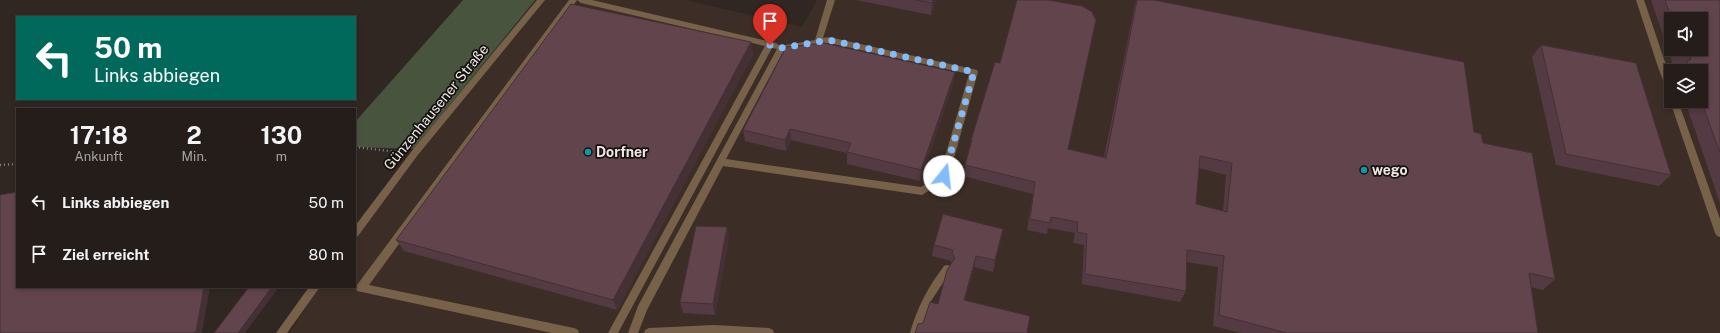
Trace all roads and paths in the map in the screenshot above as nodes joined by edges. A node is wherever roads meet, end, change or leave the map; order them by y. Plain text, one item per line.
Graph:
1 (542, 0) edge
2 (573, 0) edge
3 (581, 0) edge
4 (831, 0) edge
5 (1640, 0) edge
6 (818, 42) junction
7 (770, 45) junction
8 (781, 48) junction
9 (1662, 67) joint
10 (1664, 73) edge
11 (1676, 108) edge
12 (356, 147) edge
13 (414, 154) junction
14 (720, 162) junction
15 (16, 164) edge
16 (0, 165) edge
17 (356, 232) edge
18 (1720, 234) edge
19 (947, 269) edge
20 (313, 288) edge
21 (281, 333) edge
22 (574, 333) edge
23 (614, 333) edge
24 (633, 333) edge
25 (649, 333) edge
26 (769, 333) edge
27 (915, 333) edge

1 - 13 lane, Günzenhausener Straße
2 - 22 lane
3 - 7 lane
4 - 6 lane
5 - 9 lane
6 - 8 lane
6 - 14 lane
7 - 8 lane
7 - 23 lane
8 - 14 lane
9 - 10 lane
11 - 18 lane
12 - 13 path
13 - 17 lane, Günzenhausener Straße
14 - 24 lane
15 - 16 path
19 - 27 lane
20 - 21 lane
25 - 26 lane

